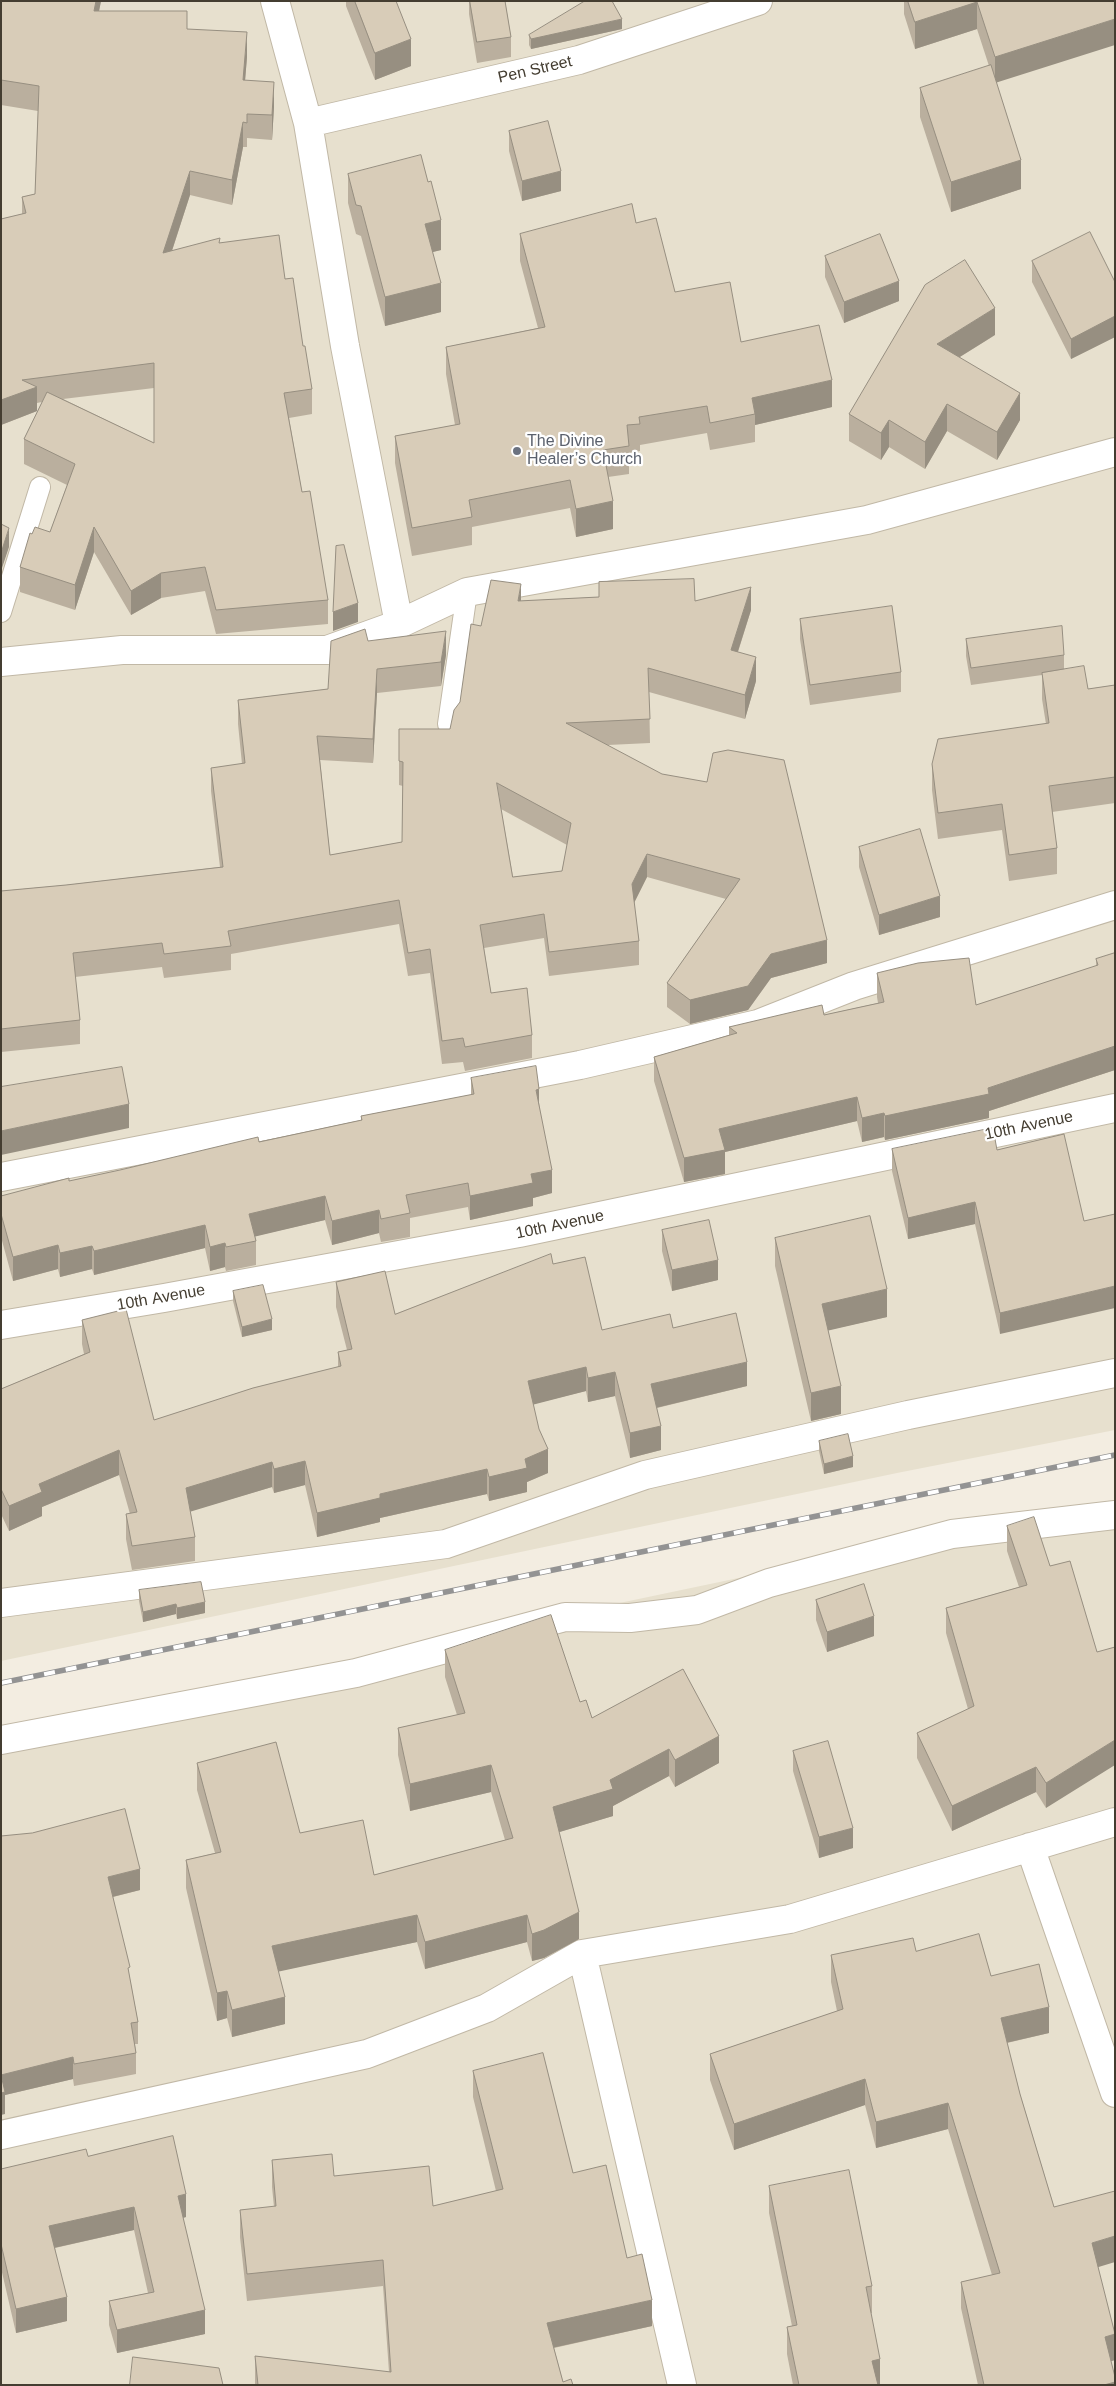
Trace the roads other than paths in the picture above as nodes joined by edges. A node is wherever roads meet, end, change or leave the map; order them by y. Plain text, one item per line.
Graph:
1 (275, 1) edge
2 (758, 1) edge
3 (308, 123) junction
4 (1115, 452) edge
5 (40, 487) dead end
6 (467, 592) junction
7 (1, 612) edge
8 (399, 624) junction
9 (1, 662) edge
10 (448, 724) dead end
11 (1115, 905) edge
12 (1115, 1108) edge
13 (1, 1176) edge
14 (1, 1325) edge
15 (1115, 1373) edge
16 (1115, 1515) edge
17 (1, 1603) edge
18 (1, 1740) edge
19 (1115, 1822) edge
20 (1030, 1847) junction
21 (582, 1954) junction
22 (1115, 2093) edge
23 (1, 2135) edge
24 (682, 2385) edge

1 - 3 street
2 - 3 street, Pen Street
3 - 8 street
4 - 6 street
5 - 7 lane
6 - 8 street
6 - 10 lane
8 - 9 street
11 - 13 street
12 - 14 street, 10th Avenue
15 - 17 street
16 - 18 street
19 - 20 street
20 - 21 street
20 - 22 street
21 - 23 street
21 - 24 street

